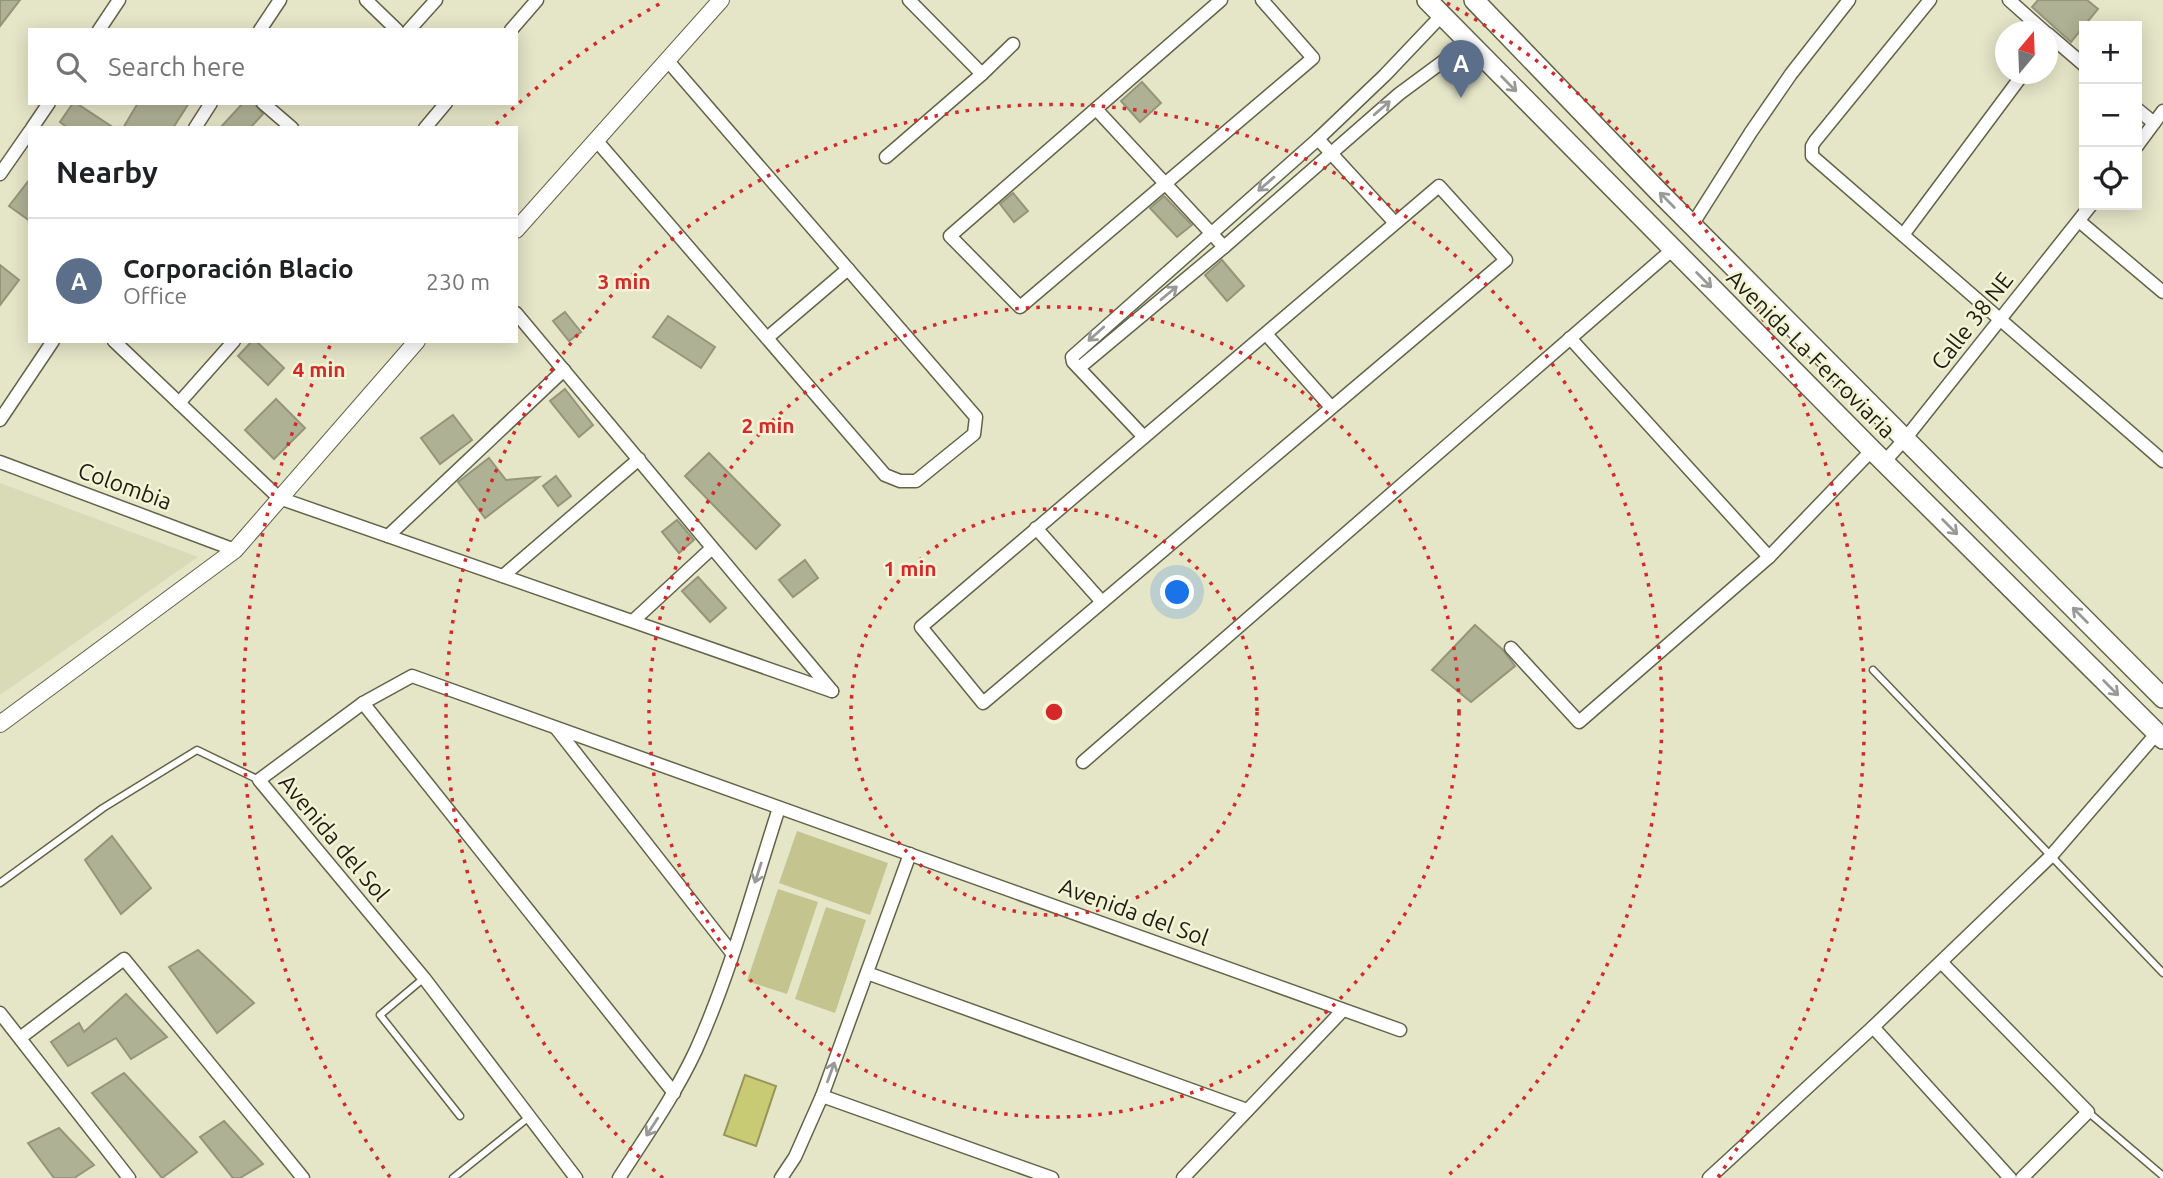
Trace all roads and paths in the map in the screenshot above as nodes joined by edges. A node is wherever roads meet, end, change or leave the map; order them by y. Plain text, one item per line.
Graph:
1 (119, 0) edge
2 (280, 0) edge
3 (366, 0) edge
4 (436, 0) edge
5 (537, 0) edge
6 (909, 0) edge
7 (1222, 0) edge
8 (1262, 0) edge
9 (1427, 0) edge
10 (1474, 0) edge
11 (1849, 0) edge
12 (1930, 0) edge
13 (2009, 0) edge
14 (714, 2) edge
15 (1442, 15) junction
16 (2031, 21) edge
17 (100, 28) edge
18 (261, 28) edge
19 (395, 28) edge
20 (411, 28) edge
21 (513, 28) edge
22 (1468, 43) junction
23 (1013, 44) dead end
24 (2058, 45) edge
25 (667, 60) junction
26 (2079, 61) edge
27 (982, 74) junction
28 (2016, 84) edge
29 (48, 105) edge
30 (210, 105) edge
31 (265, 105) edge
32 (444, 105) edge
33 (1096, 110) junction
34 (2163, 111) edge
35 (2142, 112) edge
36 (2154, 123) junction
37 (33, 126) edge
38 (196, 126) edge
39 (290, 126) edge
40 (427, 126) edge
41 (28, 133) edge
42 (1318, 139) junction
43 (2142, 139) edge
44 (596, 140) junction
45 (1331, 153) junction
46 (886, 157) dead end
47 (0, 174) edge
48 (1166, 185) junction
49 (2087, 210) edge
50 (2079, 221) junction
51 (1395, 223) junction
52 (1692, 225) junction
53 (518, 228) edge
54 (1210, 232) junction
55 (1903, 235) junction
56 (1224, 247) junction
57 (1673, 249) junction
58 (848, 269) junction
59 (2163, 292) edge
60 (518, 315) edge
61 (1999, 319) junction
62 (1266, 334) junction
63 (767, 338) junction
64 (1570, 338) junction
65 (52, 343) edge
66 (116, 343) edge
67 (232, 343) edge
68 (415, 343) edge
69 (1079, 368) junction
70 (564, 370) junction
71 (179, 403) junction
72 (1331, 408) junction
73 (0, 420) edge
74 (1144, 438) junction
75 (1905, 439) junction
76 (1878, 456) junction
77 (639, 459) junction
78 (2163, 461) edge
79 (0, 462) edge
80 (279, 498) junction
81 (1930, 508) junction
82 (1037, 528) junction
83 (388, 536) junction
84 (2011, 545) junction
85 (712, 548) junction
86 (235, 550) junction
87 (1769, 557) junction
88 (503, 576) junction
89 (1102, 602) junction
90 (632, 621) junction
91 (1511, 648) dead end
92 (1873, 670) dead end
93 (2163, 698) edge
94 (363, 703) junction
95 (0, 724) edge
96 (556, 728) junction
97 (2160, 736) edge
98 (1083, 762) dead end
99 (259, 780) junction
100 (779, 808) junction
101 (910, 854) junction
102 (2051, 856) junction
103 (0, 883) edge
104 (732, 953) junction
105 (1941, 962) junction
106 (867, 973) junction
107 (2163, 973) edge
108 (424, 978) junction
109 (1343, 1010) junction
110 (0, 1013) edge
111 (1873, 1027) junction
112 (1401, 1030) dead end
113 (20, 1038) junction
114 (674, 1093) junction
115 (822, 1096) junction
116 (1247, 1110) junction
117 (2088, 1112) junction
118 (460, 1116) dead end
119 (529, 1117) junction
120 (2163, 1176) edge
121 (129, 1178) edge
122 (303, 1178) edge
123 (453, 1178) edge
124 (576, 1178) edge
125 (619, 1178) edge
126 (781, 1178) edge
127 (1052, 1178) edge
128 (1182, 1178) edge
129 (1709, 1178) edge
130 (2010, 1178) edge
131 (2022, 1178) edge

1 - 17 street
2 - 18 street
3 - 19 street
4 - 20 street
5 - 21 street
6 - 27 street
7 - 33 street
8 - 48 street
9 - 15 main road, Avenida La Ferroviaria
52 -> 10 main road, Avenida La Ferroviaria
11 - 52 street
12 - 55 street
13 - 16 street
14 - 25 street
15 - 22 main road, Avenida La Ferroviaria
15 - 42 street
45 -> 22 street
22 -> 57 main road, Avenida La Ferroviaria
23 - 27 street
24 - 26 street
25 - 44 street
25 - 58 street
27 - 46 street
28 - 55 street
29 - 37 street
30 - 38 street
31 - 39 street
32 - 40 street
33 - 48 street
33 - 48 street
34 - 36 street
35 - 36 street
36 - 43 street
41 - 47 street
42 - 45 street
42 -> 54 street
44 - 53 street
44 - 63 street
45 - 51 street
45 - 56 street
48 - 54 street
49 - 50 street, Calle 38 NE
50 - 59 street
50 - 61 street, Calle 38 NE
51 - 62 street
51 - 72 street
52 - 75 main road, Avenida La Ferroviaria
54 - 56 street
54 -> 69 street
55 - 61 street
69 -> 56 street
57 - 64 street
57 -> 76 main road, Avenida La Ferroviaria
58 - 63 street
58 - 63 street
60 - 70 street
61 - 75 street, Calle 38 NE
61 - 78 street
62 - 72 street
62 - 74 street
64 - 87 street
64 - 98 street
65 - 73 street
66 - 71 street
67 - 71 street
68 - 80 street
69 - 74 street
70 - 77 street
70 - 83 street
71 - 80 street
72 - 89 street
74 - 82 street
75 - 76 street, Calle 38 NE
75 - 84 main road, Avenida La Ferroviaria
76 - 81 main road, Avenida La Ferroviaria
76 - 87 street, Calle 38 NE
77 - 85 street
77 - 88 street
79 - 86 street, Colombia
80 - 83 street
80 - 86 street
81 - 84 main road
81 -> 97 main road, Avenida La Ferroviaria
82 - 89 street
82 - 89 street
83 - 88 street
93 -> 84 main road, Avenida La Ferroviaria
85 - 90 street
85 - 90 street
86 - 95 street
87 - 91 street, Calle 38 NE
88 - 90 street
92 - 102 lane
94 - 96 street, Avenida del Sol
94 - 99 street, Avenida del Sol
94 - 114 street
96 - 100 street, Avenida del Sol
96 - 104 street
97 - 102 street
99 - 103 lane
99 - 108 street, Avenida del Sol
100 - 101 street, Avenida del Sol
100 -> 104 street
101 - 106 street
101 - 109 street, Avenida del Sol
102 - 105 street
102 - 107 lane
104 - 114 street
105 - 111 street
105 - 117 street
115 -> 106 street
106 - 116 street
108 - 118 lane
108 - 119 street, Avenida del Sol
109 - 112 street, Avenida del Sol
109 - 116 street
110 - 113 street
111 - 129 street
111 - 130 street
113 - 121 street
113 - 122 street
114 -> 125 street
115 - 126 street
115 - 127 street
116 - 128 street
117 - 120 lane
117 - 131 street
119 - 123 lane
119 - 124 street, Avenida del Sol

